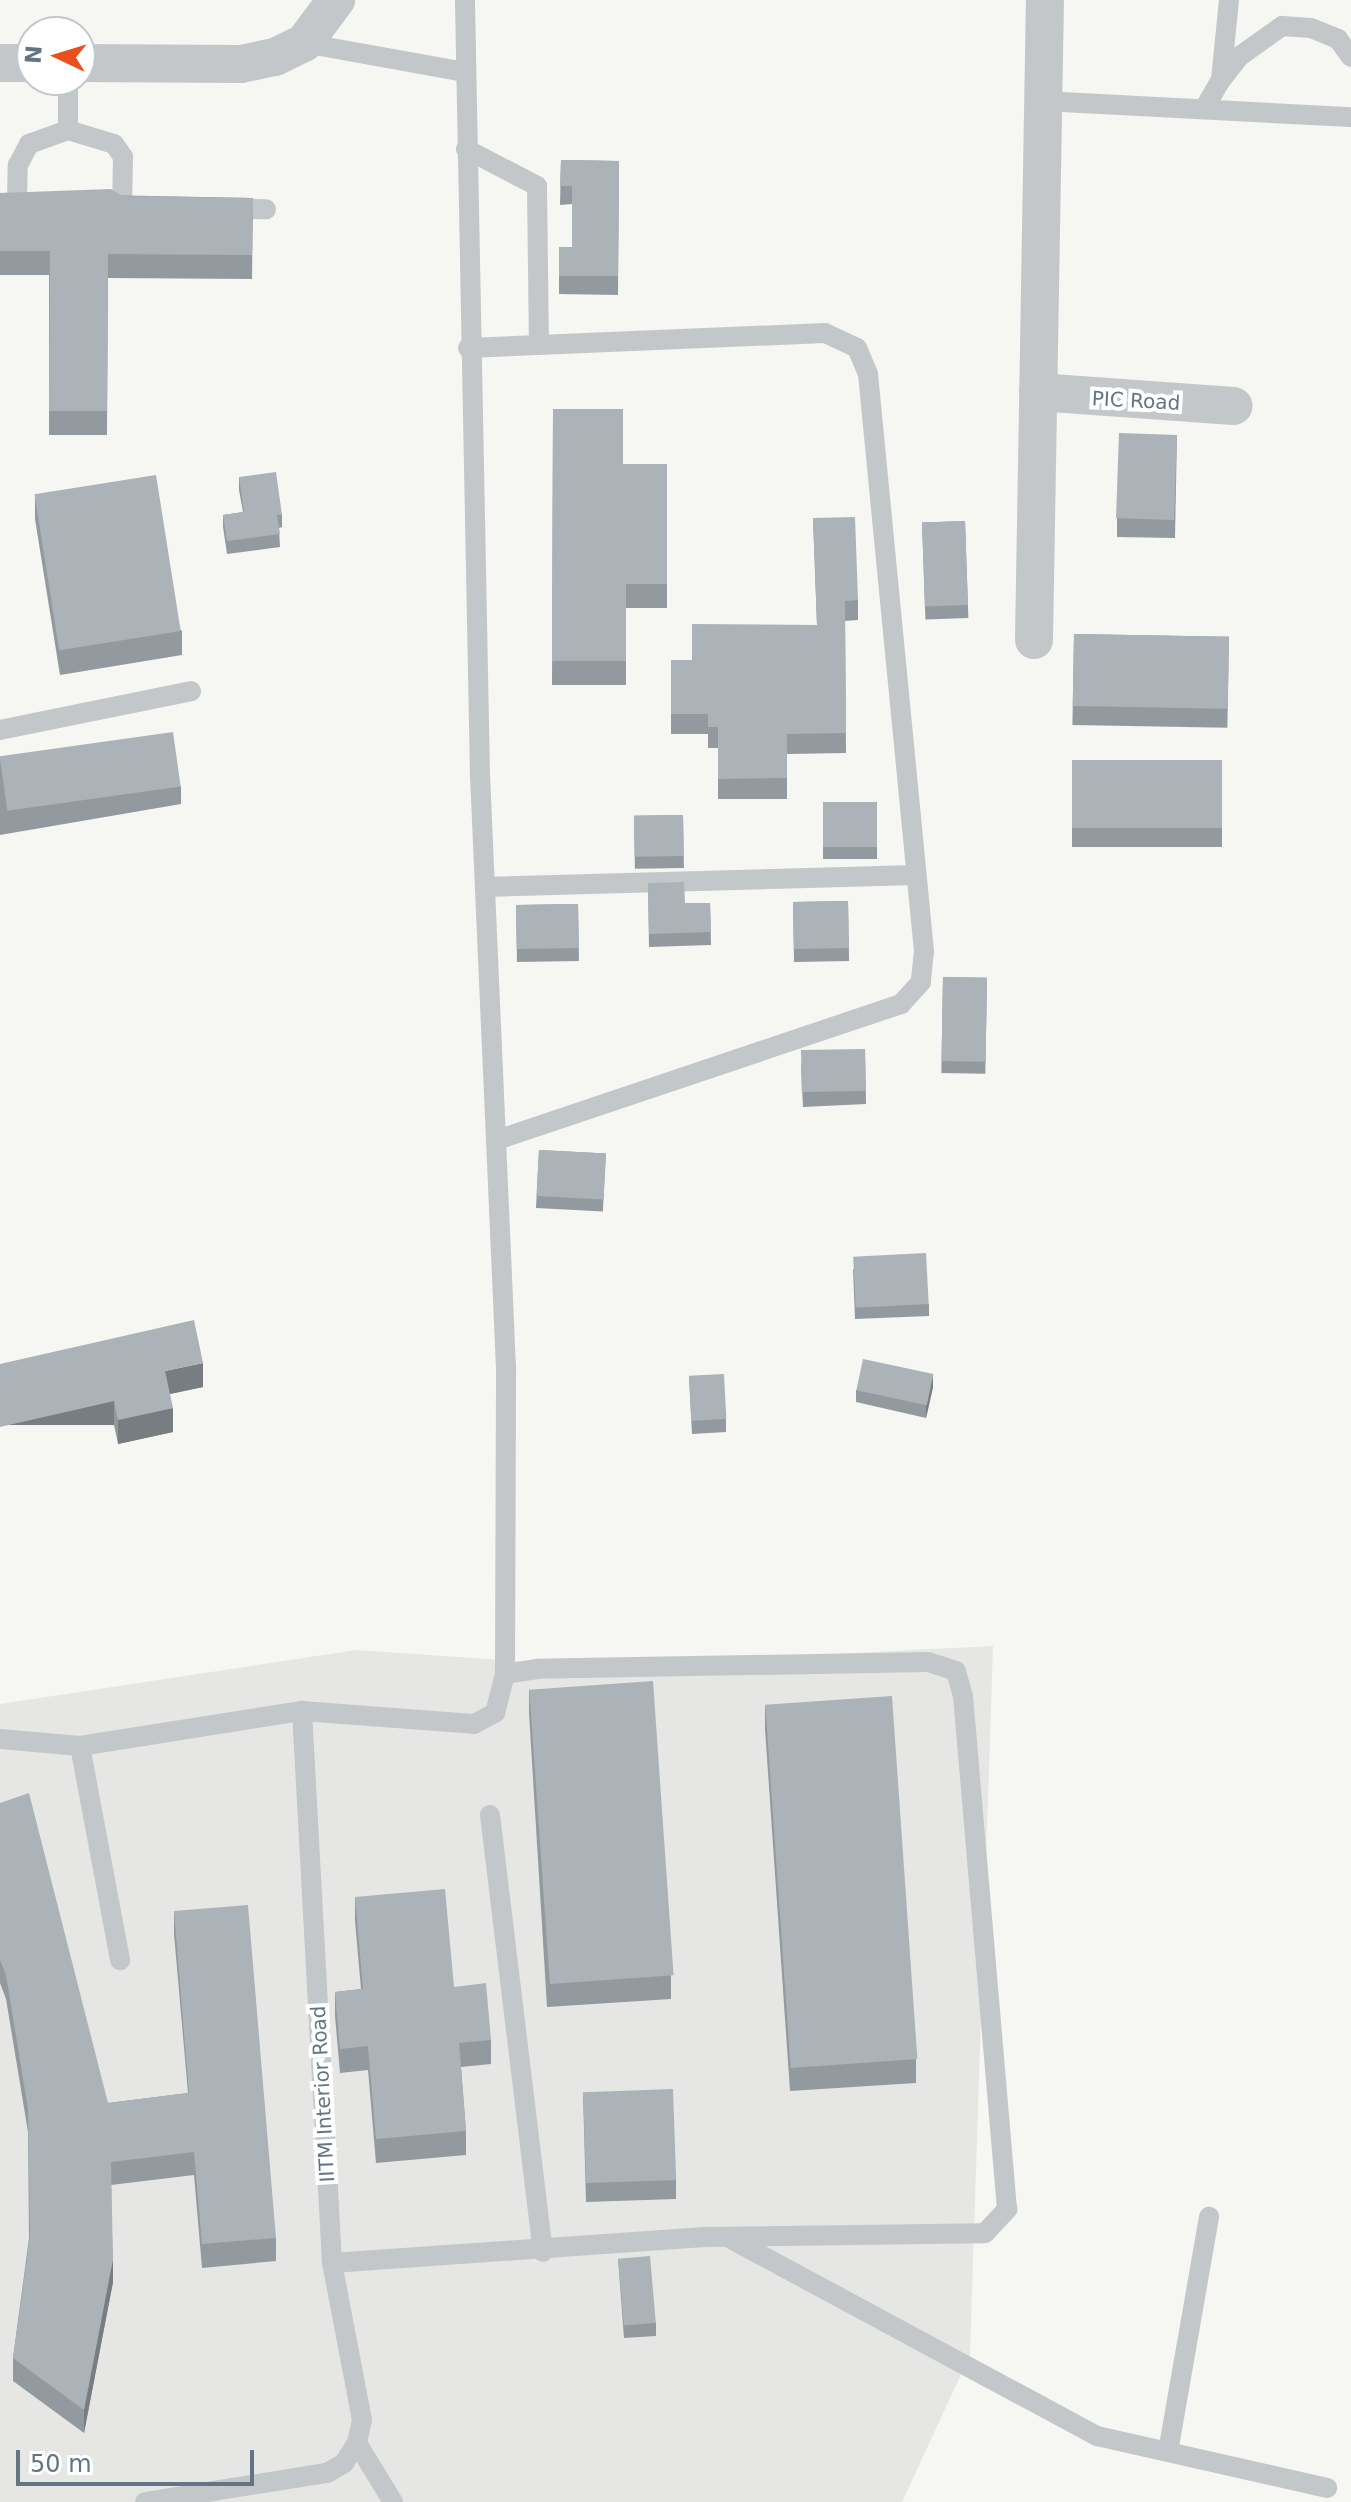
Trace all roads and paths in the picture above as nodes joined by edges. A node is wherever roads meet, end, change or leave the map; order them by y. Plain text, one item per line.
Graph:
1 (336, 0) edge
2 (465, 0) edge
3 (1045, 0) edge
4 (1229, 0) edge
5 (304, 43) junction
6 (1351, 57) edge
7 (96, 63) edge
8 (465, 72) junction
9 (1221, 80) junction
10 (68, 96) edge
11 (1043, 101) junction
12 (1204, 109) junction
13 (1351, 117) edge
14 (68, 130) junction
15 (466, 149) junction
16 (0, 204) edge
17 (154, 207) edge
18 (202, 208) edge
19 (266, 209) dead end
20 (539, 345) junction
21 (468, 348) junction
22 (1038, 392) junction
23 (1234, 406) dead end
24 (1034, 640) dead end
25 (191, 691) dead end
26 (0, 730) edge
27 (916, 875) junction
28 (485, 887) junction
29 (496, 1140) junction
30 (505, 1674) junction
31 (302, 1711) junction
32 (0, 1739) edge
33 (80, 1746) junction
34 (490, 1815) dead end
35 (120, 1960) dead end
36 (1209, 2217) dead end
37 (728, 2237) junction
38 (543, 2252) junction
39 (332, 2263) junction
40 (357, 2443) junction
41 (1168, 2452) junction
42 (1327, 2488) dead end
43 (145, 2502) edge
44 (393, 2502) edge

1 - 5 street
2 - 8 lane
3 - 11 street
4 - 9 lane
5 - 7 street
5 - 8 lane
6 - 9 lane
8 - 15 lane
9 - 12 lane
10 - 14 lane
11 - 12 lane
11 - 22 street
12 - 13 lane
14 - 16 lane
14 - 17 lane
15 - 20 lane
15 - 21 lane
18 - 19 lane
20 - 21 lane
20 - 27 lane
21 - 28 lane
22 - 23 street, PIC Road
22 - 24 street
25 - 26 lane
27 - 28 lane
27 - 29 lane
28 - 29 lane
29 - 30 lane
30 - 31 lane
30 - 37 lane
31 - 33 lane
31 - 39 lane, IITM Interior Road
32 - 33 lane
33 - 35 lane
34 - 38 lane
36 - 41 lane
37 - 38 lane
37 - 41 lane
38 - 39 lane
39 - 40 lane, IITM Interior Road
40 - 43 lane
40 - 44 lane
41 - 42 lane

